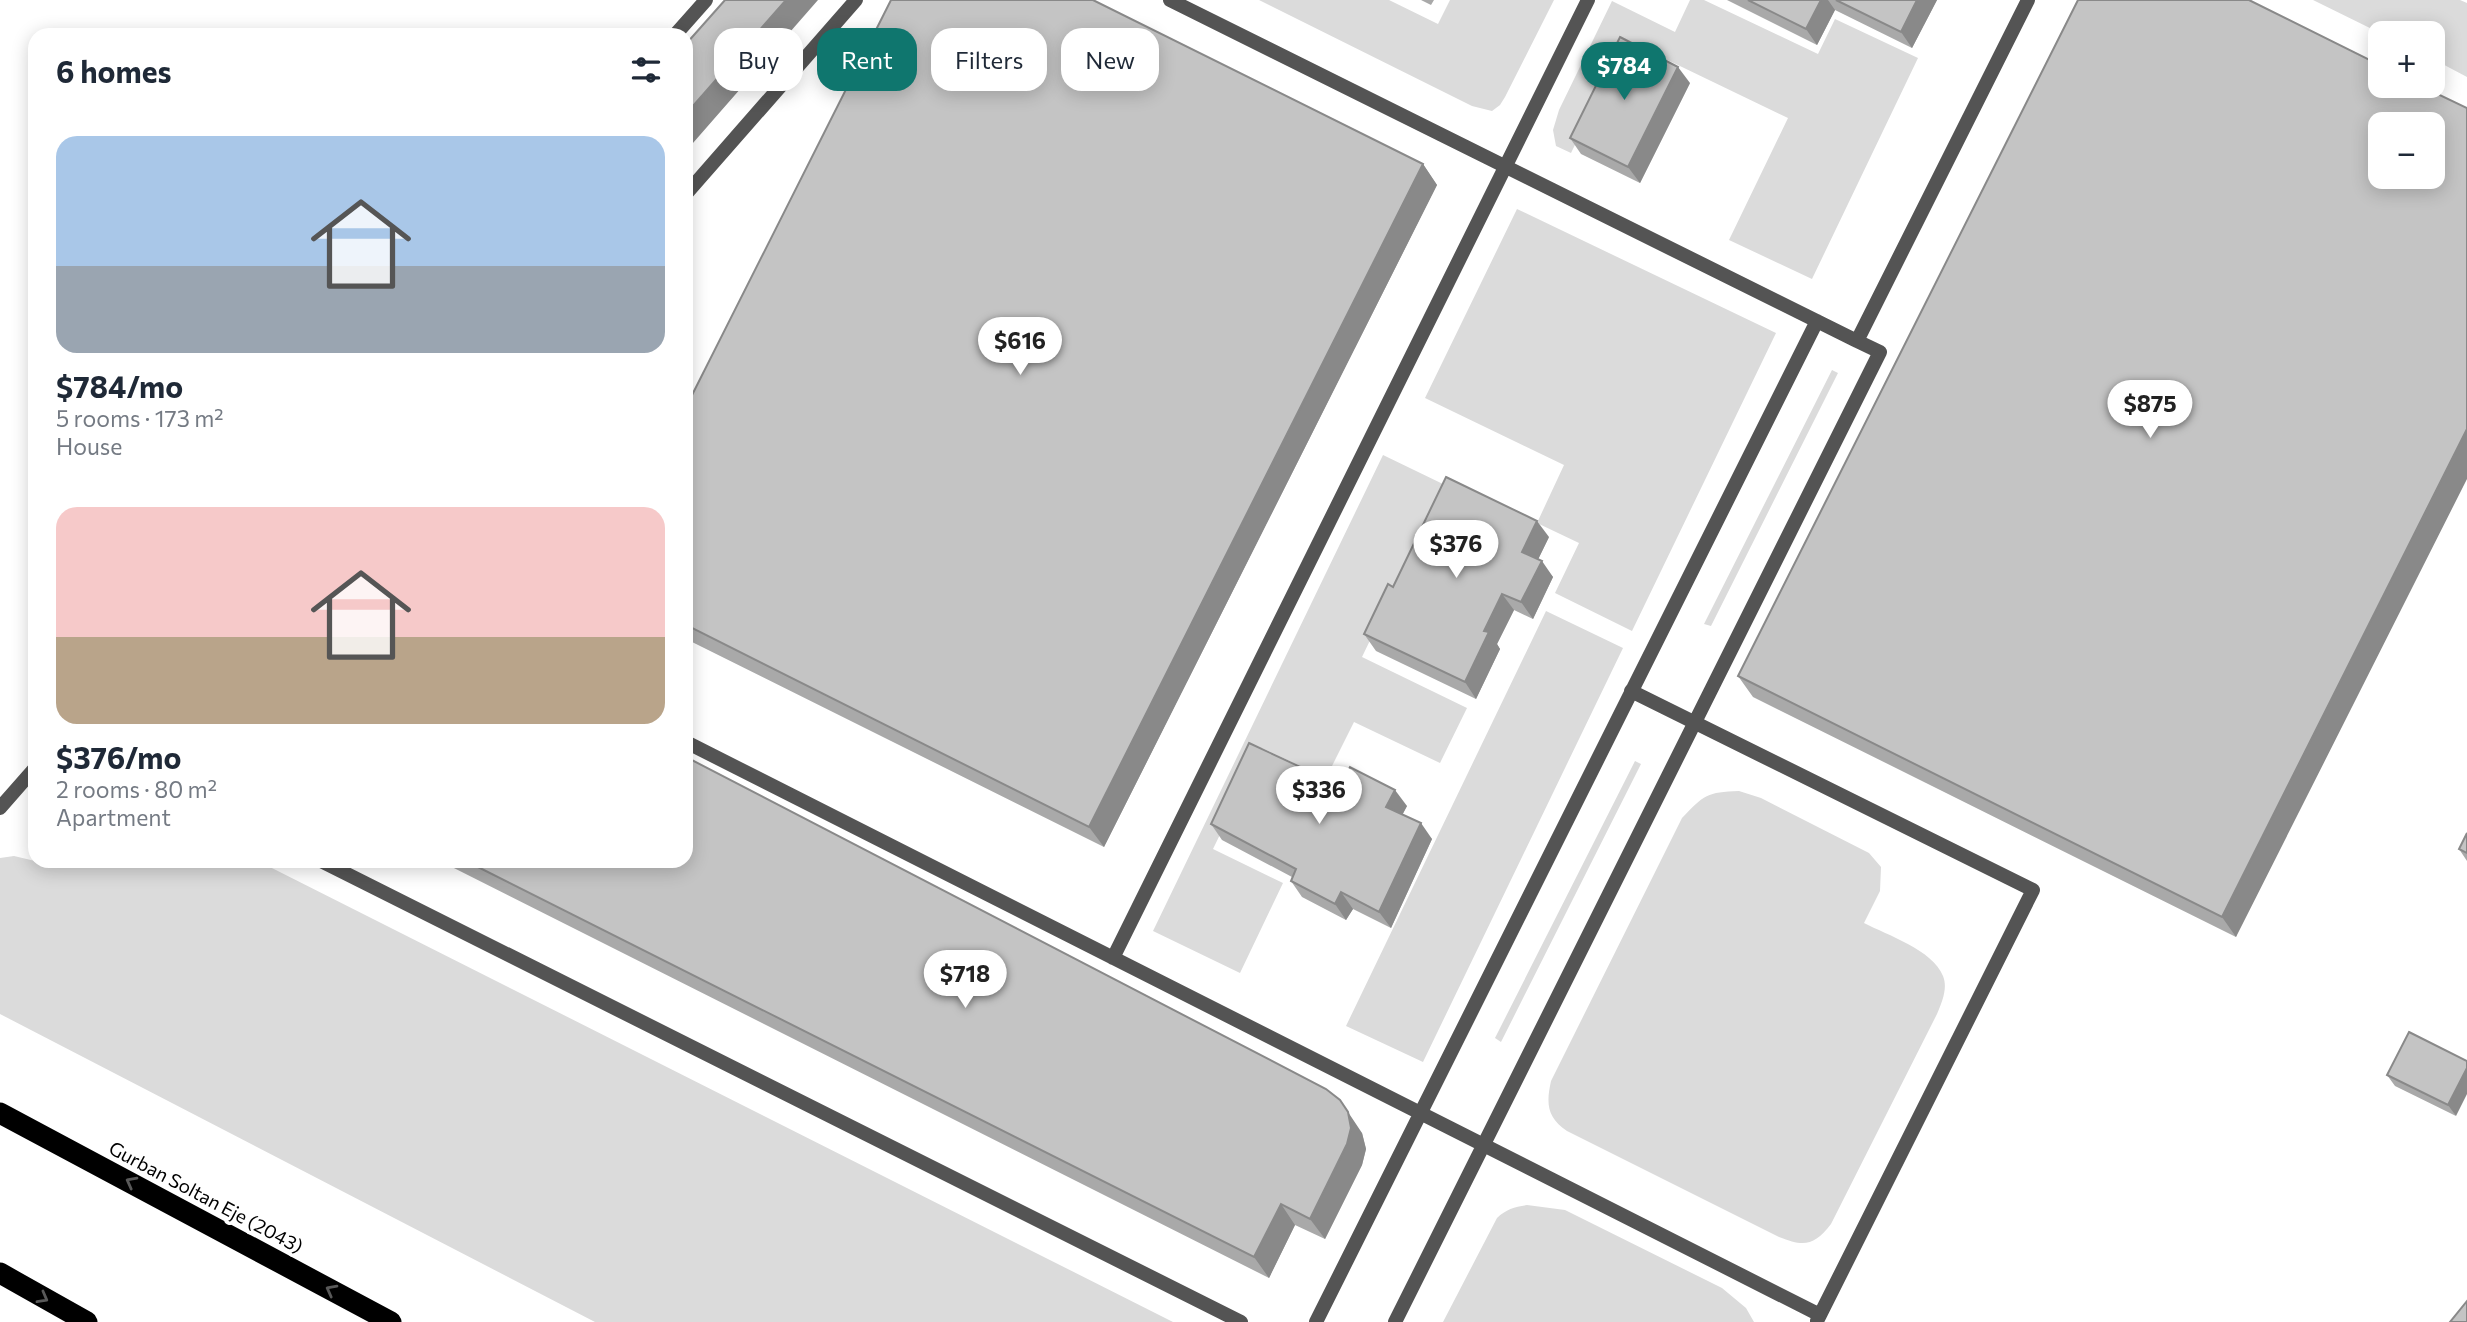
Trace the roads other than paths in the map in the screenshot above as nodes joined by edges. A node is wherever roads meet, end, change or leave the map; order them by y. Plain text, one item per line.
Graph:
1 (706, 0) edge
2 (856, 0) edge
3 (1170, 0) edge
4 (1588, 0) edge
5 (2028, 0) edge
6 (681, 28) edge
7 (1505, 166) junction
8 (693, 186) edge
9 (1817, 321) junction
10 (1857, 341) junction
11 (1631, 691) junction
12 (1695, 722) junction
13 (693, 746) edge
14 (28, 776) edge
15 (0, 808) edge
16 (335, 868) edge
17 (1113, 958) junction
18 (0, 1113) edge
19 (1421, 1113) junction
20 (1484, 1145) junction
21 (0, 1273) edge
22 (1818, 1318) edge
23 (87, 1322) edge
24 (391, 1322) edge
25 (1241, 1322) edge
26 (1316, 1322) edge
27 (1395, 1322) edge

1 - 6 lane
2 - 8 lane
3 - 7 lane
4 - 7 lane
5 - 10 lane
7 - 9 lane
7 - 17 lane
9 - 10 lane
9 - 11 lane
10 - 12 lane
11 - 12 lane
11 - 19 lane
12 - 20 lane
12 - 22 lane
13 - 17 lane
14 - 15 lane
16 - 25 lane
17 - 19 lane
24 -> 18 highway, Gurban Soltan Eje (2043)
19 - 20 lane
19 - 26 lane
20 - 22 lane
20 - 27 lane
21 -> 23 highway

